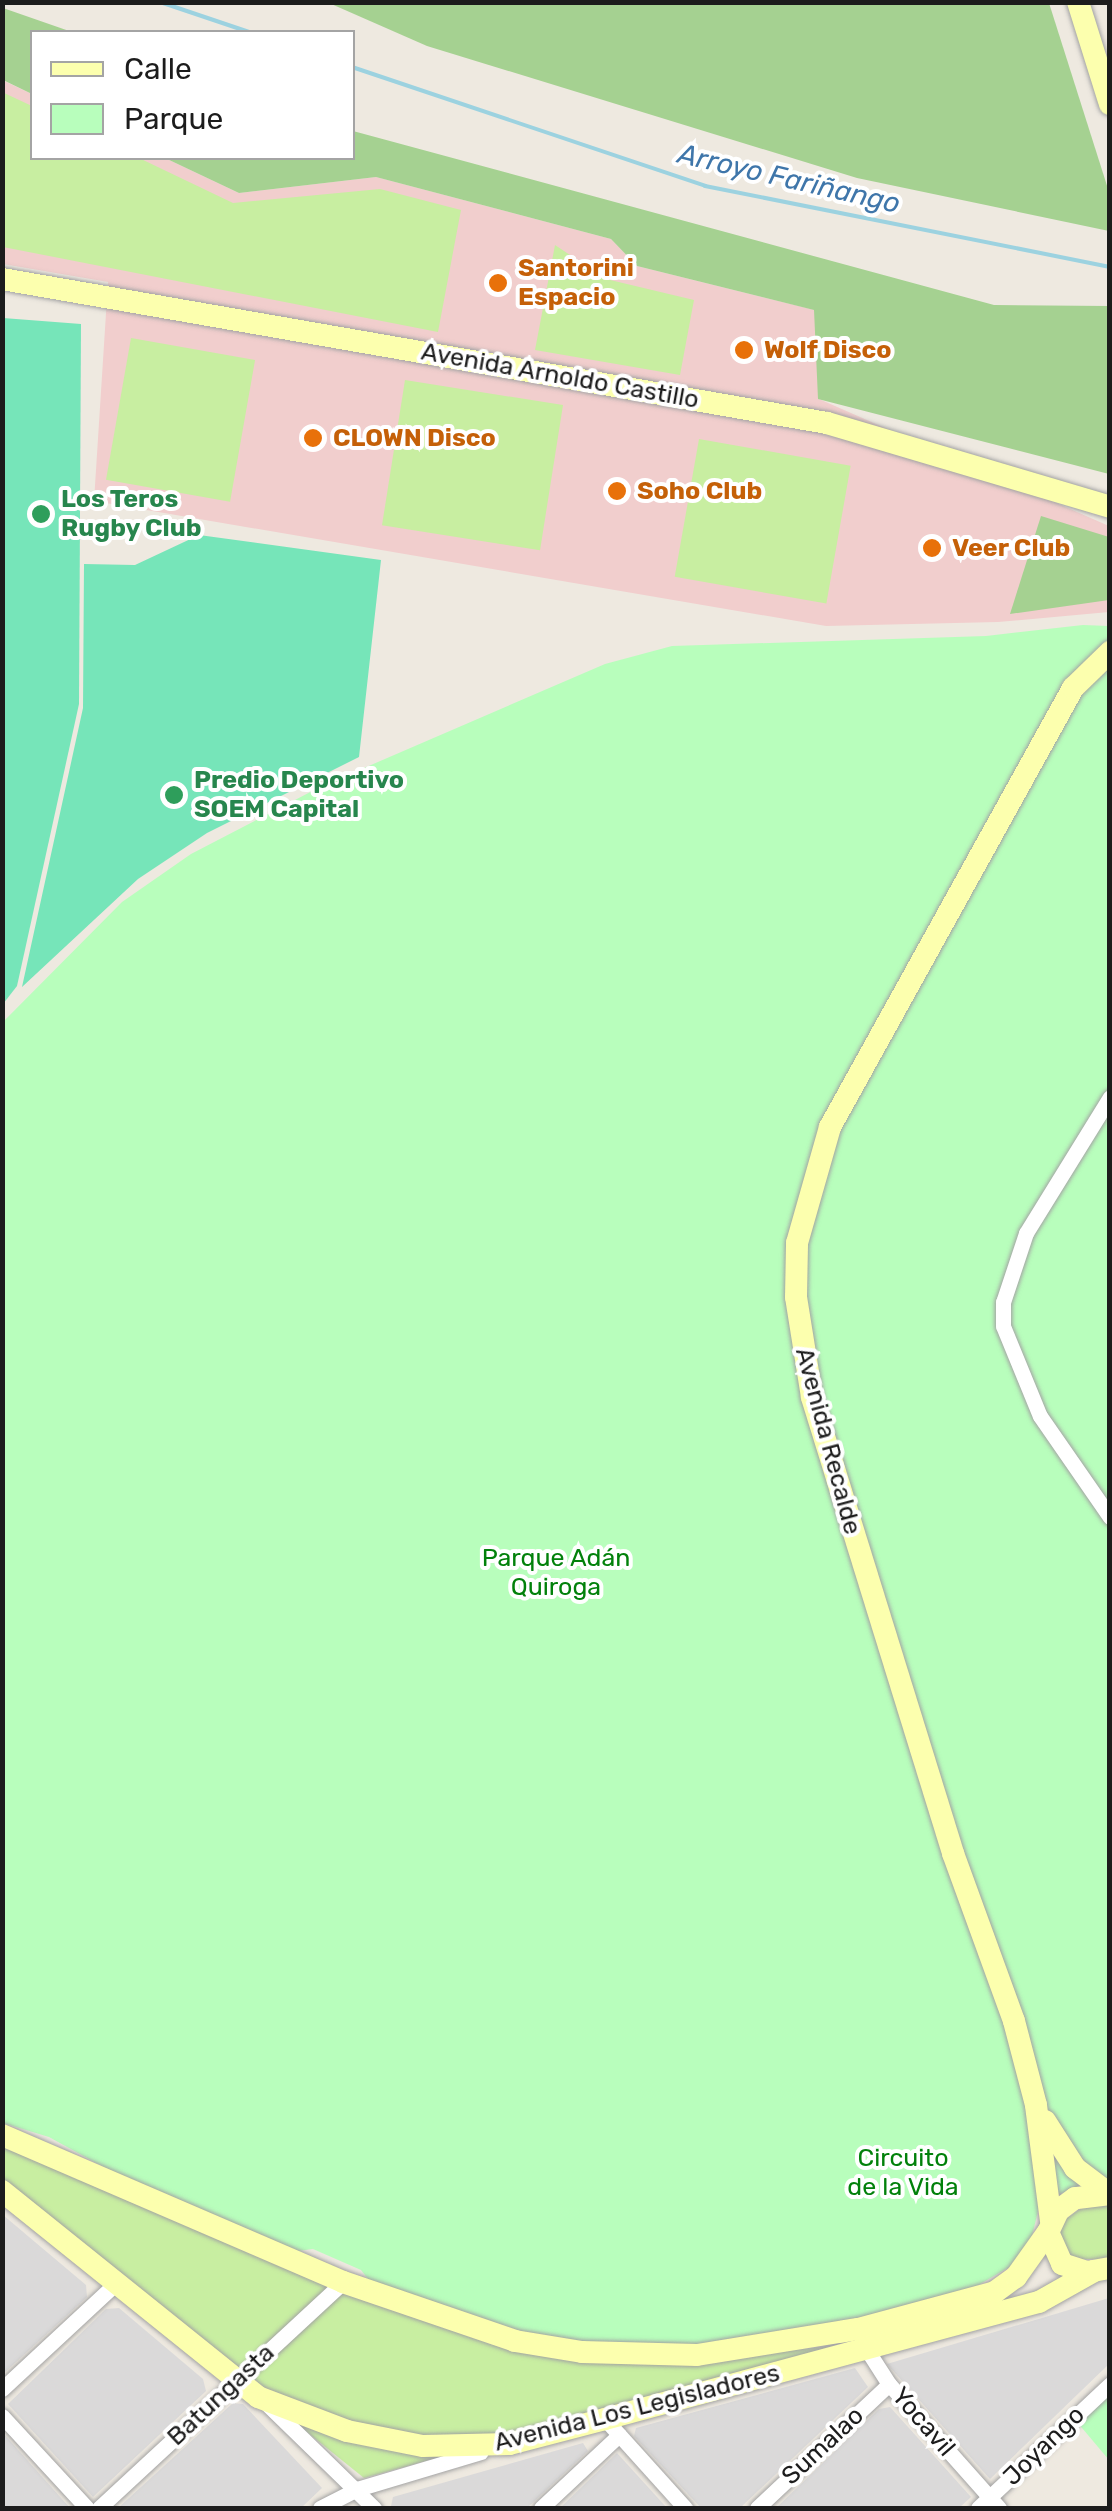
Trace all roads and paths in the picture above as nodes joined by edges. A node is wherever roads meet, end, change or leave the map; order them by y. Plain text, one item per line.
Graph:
1 (1078, 3) edge
2 (1110, 104) edge
3 (2, 279) edge
4 (1110, 507) edge
5 (1110, 652) edge
6 (1110, 1097) edge
7 (1109, 1517) edge
8 (1036, 2104) junction
9 (2, 2135) edge
10 (2, 2191) edge
11 (1109, 2194) edge
12 (1049, 2227) junction
13 (1102, 2270) edge
14 (343, 2282) junction
15 (115, 2284) junction
16 (861, 2340) junction
17 (236, 2382) junction
18 (888, 2384) junction
19 (1110, 2384) edge
20 (2, 2390) edge
21 (258, 2396) junction
22 (2, 2416) edge
23 (612, 2427) junction
24 (509, 2444) junction
25 (356, 2489) junction
26 (989, 2505) edge
27 (87, 2508) edge
28 (100, 2508) edge
29 (320, 2508) edge
30 (374, 2508) edge
31 (541, 2508) edge
32 (684, 2508) edge
33 (757, 2508) edge

1 - 2 main road
3 - 4 main road, Avenida Arnoldo Castillo
5 - 8 main road, Avenida Recalde
6 - 7 street
8 - 11 main road, Avenida Recalde
8 - 12 main road, Avenida Recalde
9 - 14 main road, Avenida Los Legisladores
10 - 15 main road, Avenida Los Legisladores
11 - 12 main road
12 - 13 main road
12 - 16 main road, Avenida Los Legisladores
13 - 16 main road, Avenida Los Legisladores
14 - 16 main road, Avenida Los Legisladores
14 - 17 street, Batungasta
15 - 17 main road, Avenida Los Legisladores
15 - 20 street
16 - 18 street, Yocavil
16 - 23 main road, Avenida Los Legisladores
17 - 21 main road, Avenida Los Legisladores
17 - 28 street, Batungasta
18 - 26 street, Yocavil
18 - 33 street, Sumalao
19 - 26 street, Joyango
21 - 24 main road, Avenida Los Legisladores
21 - 25 street
22 - 27 street
23 - 24 main road, Avenida Los Legisladores
23 - 31 street
23 - 32 street
24 - 25 street
25 - 29 street
25 - 30 street

